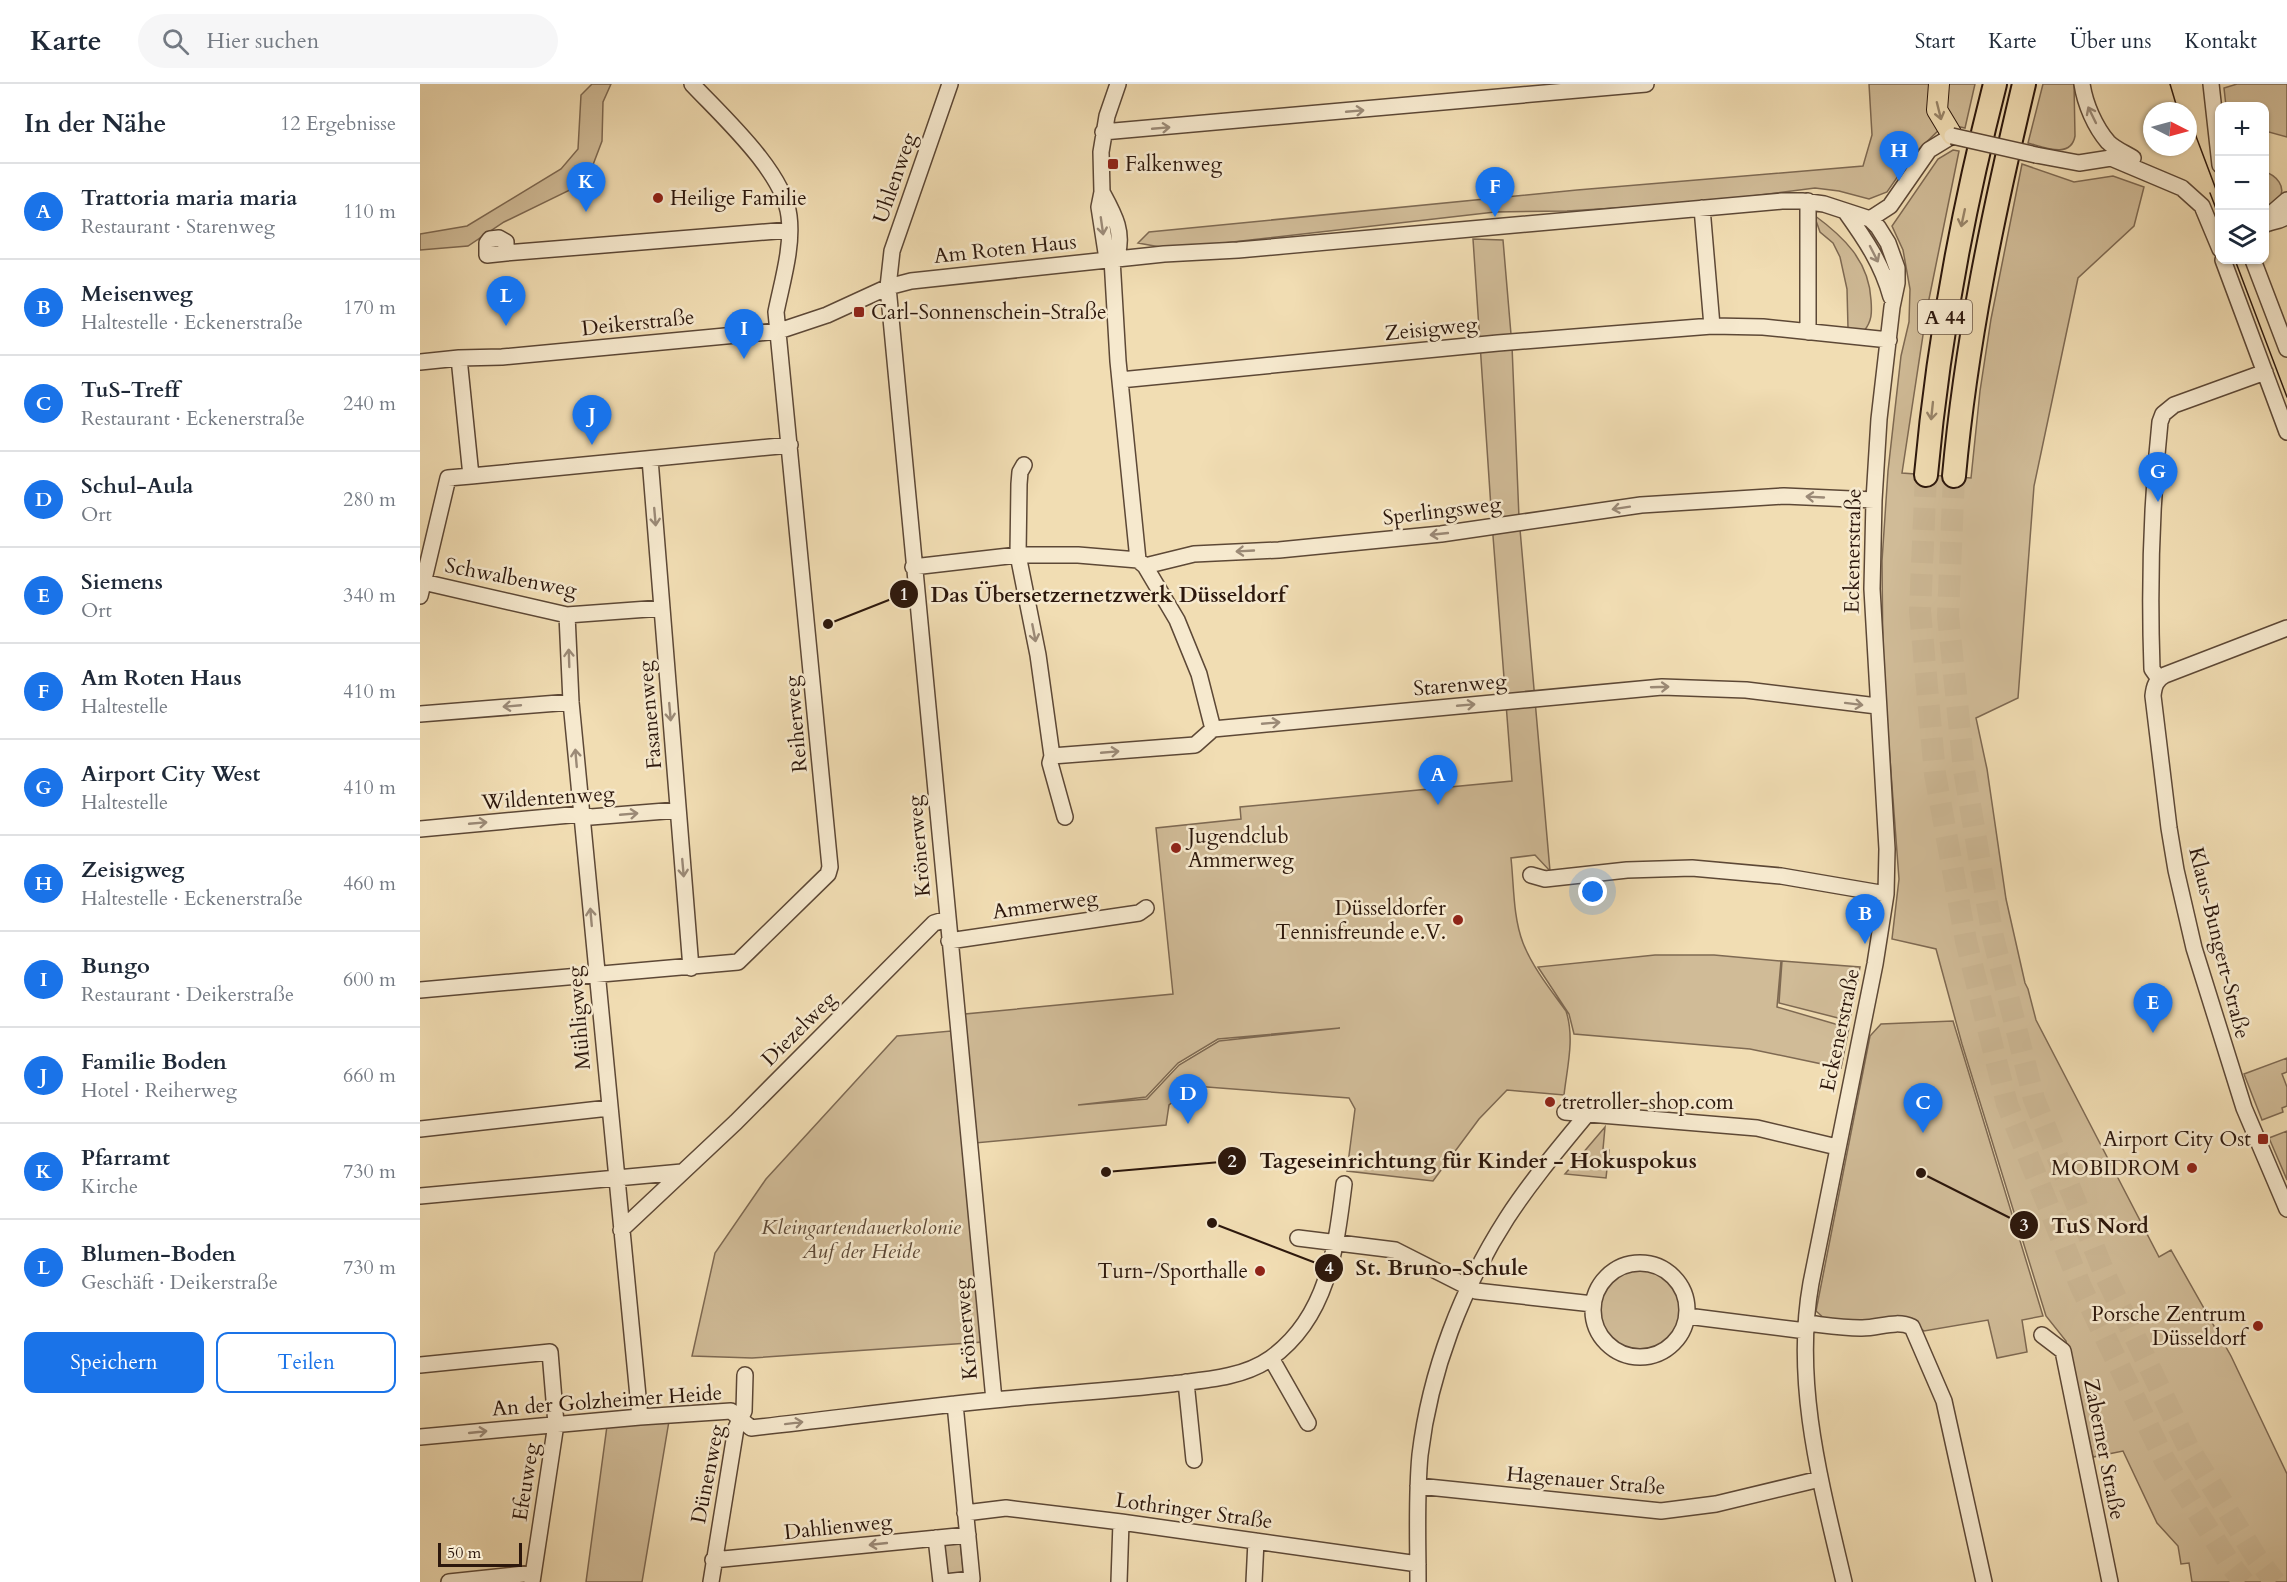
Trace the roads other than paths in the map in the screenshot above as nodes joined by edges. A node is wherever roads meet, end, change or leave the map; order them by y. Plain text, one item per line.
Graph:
1 (692, 84) edge
2 (950, 84) edge
3 (1118, 84) edge
4 (1646, 84) edge
5 (1939, 84) edge
6 (1995, 84) edge
7 (2024, 84) edge
8 (2038, 84) edge
9 (2082, 84) edge
10 (2211, 84) edge
11 (1103, 132) junction
12 (1952, 136) junction
13 (2109, 143) junction
14 (2219, 156) edge
15 (2099, 159) junction
16 (2153, 175) junction
17 (1102, 192) junction
18 (1999, 198) junction
19 (2287, 200) edge
20 (1808, 201) junction
21 (1702, 208) junction
22 (1845, 211) junction
23 (2287, 216) edge
24 (1870, 219) junction
25 (2269, 220) edge
26 (2269, 224) edge
27 (789, 230) junction
28 (2215, 237) edge
29 (1121, 241) junction
30 (506, 253) dead end
31 (1164, 254) junction
32 (1112, 259) junction
33 (2224, 264) edge
34 (2255, 264) edge
35 (888, 287) junction
36 (1893, 302) junction
37 (1712, 326) junction
38 (779, 331) junction
39 (1808, 332) junction
40 (1889, 340) junction
41 (2287, 349) edge
42 (459, 358) junction
43 (420, 362) edge
44 (2265, 372) junction
45 (1120, 380) junction
46 (2287, 432) edge
47 (790, 446) junction
48 (650, 459) junction
49 (1024, 465) dead end
50 (1926, 474) tunnel mouth
51 (471, 476) junction
52 (1954, 476) tunnel mouth
53 (1874, 500) junction
54 (1018, 555) junction
55 (1141, 563) junction
56 (913, 567) junction
57 (422, 589) edge
58 (662, 608) junction
59 (567, 615) junction
60 (2287, 628) edge
61 (2159, 679) junction
62 (571, 702) junction
63 (1877, 706) junction
64 (420, 714) edge
65 (1213, 729) junction
66 (1052, 756) junction
67 (678, 810) junction
68 (581, 814) junction
69 (1065, 817) dead end
70 (420, 828) edge
71 (1531, 875) dead end
72 (1886, 894) junction
73 (1146, 908) dead end
74 (947, 919) junction
75 (949, 941) junction
76 (691, 968) junction
77 (596, 975) junction
78 (420, 990) edge
79 (609, 1108) junction
80 (1566, 1112) dead end
81 (1588, 1113) junction
82 (420, 1128) edge
83 (1837, 1147) junction
84 (682, 1172) junction
85 (615, 1177) junction
86 (1344, 1184) dead end
87 (420, 1196) edge
88 (2287, 1209) edge
89 (621, 1230) junction
90 (1298, 1238) dead end
91 (1337, 1242) junction
92 (1469, 1286) junction
93 (1593, 1304) junction
94 (1687, 1316) junction
95 (1806, 1327) junction
96 (2042, 1335) dead end
97 (1272, 1358) junction
98 (420, 1365) edge
99 (746, 1375) dead end
100 (1186, 1382) junction
101 (993, 1400) junction
102 (955, 1404) junction
103 (640, 1417) junction
104 (739, 1418) junction
105 (1308, 1423) dead end
106 (556, 1424) junction
107 (420, 1437) edge
108 (1194, 1460) dead end
109 (1820, 1479) junction
110 (1418, 1486) junction
111 (965, 1513) junction
112 (1121, 1522) junction
113 (968, 1535) junction
114 (936, 1538) junction
115 (1256, 1541) junction
116 (713, 1560) junction
117 (1418, 1564) junction
118 (532, 1577) edge
119 (448, 1582) edge
120 (711, 1582) edge
121 (943, 1582) edge
122 (1119, 1582) edge
123 (1254, 1582) edge
124 (1418, 1582) edge
125 (1844, 1582) edge
126 (1984, 1582) edge
127 (2110, 1582) edge

1 - 27 street
2 - 35 street, Uhlenweg
3 - 11 street
11 -> 4 street
5 -> 12 main road
6 -> 50 highway, A 44
7 - 18 highway, A 44
8 - 18 highway
13 -> 9 street
10 - 14 street
11 - 17 street
12 - 15 street, bridge
12 - 24 street
13 - 15 street
13 - 16 street
15 - 16 street
16 - 28 street
17 - 29 street
17 -> 32 street
18 - 52 highway, A 44
19 - 25 street
20 - 21 street, Am Roten Haus
20 - 22 street, Am Roten Haus
20 - 39 street
21 - 31 street, Am Roten Haus
21 - 37 street
22 - 24 street, Am Roten Haus
22 -> 36 street, Eckenerstraße
23 - 26 street
24 - 36 street, Eckenerstraße
27 - 30 street
27 - 38 street
29 - 31 street
29 - 32 street
31 - 32 street, Am Roten Haus
32 - 35 street, Am Roten Haus
32 - 45 street
33 - 44 street
34 - 41 street
35 - 38 street, Deikerstraße
35 - 56 street, Krönerweg
36 - 40 street, Eckenerstraße
37 - 39 street, Zeisigweg
37 - 45 street, Zeisigweg
38 - 42 street, Deikerstraße
38 - 47 street, Reiherweg
39 - 40 street, Zeisigweg
40 - 53 street, Eckenerstraße
42 - 43 street, Deikerstraße
42 - 51 street
44 - 46 street
44 - 61 street, Klaus-Bungert-Straße
45 - 55 street
47 - 48 street
47 - 76 street, Reiherweg
48 - 51 street
48 -> 58 street, Fasanenweg
49 - 54 street
51 - 57 street
53 -> 55 street, Sperlingsweg
53 - 63 street, Eckenerstraße
54 - 55 street, Sperlingsweg
54 - 56 street, Sperlingsweg
54 -> 66 street
55 - 65 street
56 - 74 street, Krönerweg
57 - 59 street, Schwalbenweg
58 - 59 street, Schwalbenweg
58 -> 67 street, Fasanenweg
62 -> 59 street, Mühligweg
60 - 61 street
61 - 88 street, Klaus-Bungert-Straße
62 -> 64 street
68 -> 62 street, Mühligweg
65 -> 63 street, Starenweg
63 - 72 street, Eckenerstraße
66 -> 65 street, Starenweg
66 - 69 street
68 -> 67 street, Wildentenweg
67 -> 76 street, Fasanenweg
70 -> 68 street, Wildentenweg
77 -> 68 street, Mühligweg
71 - 72 street
72 - 83 street, Eckenerstraße
73 - 75 street, Ammerweg
74 - 75 street, Krönerweg
74 - 84 street, Diezelweg
75 - 101 street, Krönerweg
76 - 77 street
77 - 78 street
77 - 79 street, Mühligweg
79 - 82 street
79 - 85 street, Mühligweg
80 - 81 street
81 - 83 street
81 - 92 street
83 - 95 street, Eckenerstraße
84 - 85 street
84 - 89 street, Diezelweg
85 - 87 street
85 - 89 street, Mühligweg
86 - 91 street, An der Golzheimer Heide
89 - 103 street, Mühligweg
90 - 91 street
91 - 92 street
91 - 97 street, An der Golzheimer Heide
92 - 93 street
92 - 110 street
93 - 94 street
93 - 94 street
94 - 95 street
95 - 109 street, Eckenerstraße
95 - 126 street
96 - 127 street, Zaberner Straße
97 - 100 street, An der Golzheimer Heide
97 - 105 street
98 - 106 street, Efeuweg
99 - 104 street, Dünenweg
100 - 101 street, An der Golzheimer Heide
100 - 108 street
101 - 102 street, An der Golzheimer Heide
104 -> 102 street, An der Golzheimer Heide
102 - 111 street
103 - 104 street, An der Golzheimer Heide
103 - 106 street, An der Golzheimer Heide
104 - 116 street, Dünenweg
107 -> 106 street, An der Golzheimer Heide
106 - 118 street, Efeuweg
109 - 110 street, Hagenauer Straße
109 - 125 street, Eckenerstraße
110 - 117 street
111 - 112 street, Lothringer Straße
111 - 113 street
112 - 115 street, Lothringer Straße
112 - 122 street
113 - 114 street, Dahlienweg
113 - 121 street
114 -> 116 street, Dahlienweg
114 - 121 street
115 - 117 street, Lothringer Straße
115 - 123 street
116 - 120 street, Dünenweg
117 - 124 street
118 - 119 street

